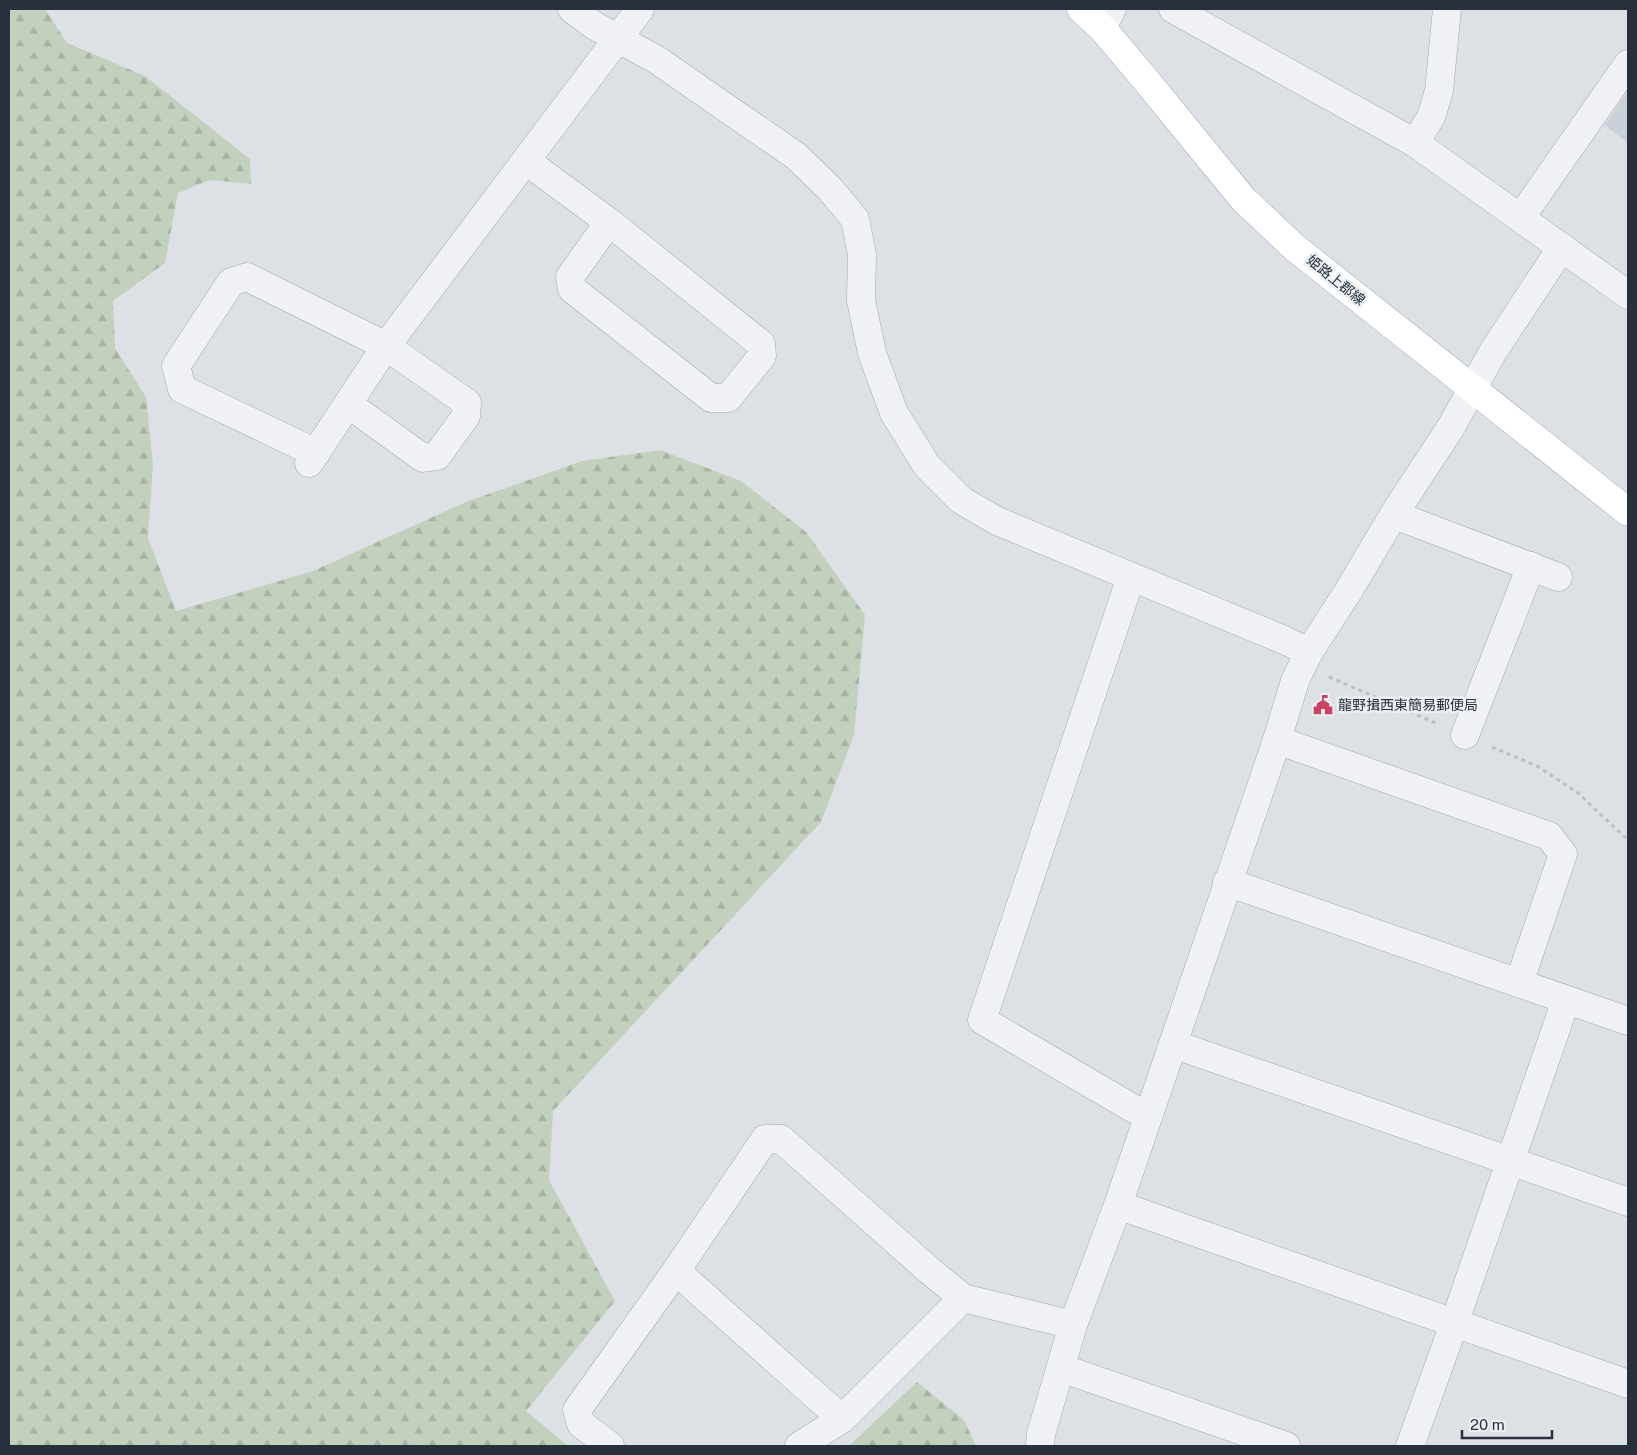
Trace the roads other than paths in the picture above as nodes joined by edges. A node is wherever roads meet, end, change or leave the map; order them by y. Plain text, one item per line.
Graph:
1 (572, 9) edge
2 (640, 9) edge
3 (1081, 9) edge
4 (1173, 9) edge
5 (1447, 9) edge
6 (1107, 18) edge
7 (619, 39) junction
8 (1628, 64) edge
9 (1416, 143) junction
10 (526, 161) junction
11 (1521, 217) junction
12 (610, 222) junction
13 (1562, 247) junction
14 (1628, 295) edge
15 (386, 346) junction
16 (1473, 389) junction
17 (348, 404) junction
18 (1628, 512) edge
19 (1394, 514) junction
20 (1531, 566) junction
21 (1131, 577) junction
22 (1558, 577) dead end
23 (1309, 652) junction
24 (1465, 735) dead end
25 (1276, 740) junction
26 (1227, 882) junction
27 (1519, 983) junction
28 (1566, 1000) junction
29 (1628, 1022) edge
30 (1172, 1044) junction
31 (1148, 1115) junction
32 (1509, 1161) junction
33 (1628, 1202) edge
34 (1118, 1205) junction
35 (676, 1271) junction
36 (963, 1298) junction
37 (1454, 1324) junction
38 (1074, 1325) junction
39 (1061, 1368) junction
40 (1628, 1384) edge
41 (842, 1419) junction
42 (610, 1446) edge
43 (799, 1446) edge
44 (1040, 1446) edge
45 (1286, 1446) edge
46 (1410, 1446) edge

1 - 7 street
2 - 7 street
3 - 6 main road, 姫路上郡線
4 - 9 street
5 - 9 street
6 - 16 main road, 姫路上郡線
7 - 10 street
7 - 21 street
8 - 11 street
9 - 11 street
10 - 12 street
10 - 15 street
11 - 13 street
12 - 12 street
13 - 14 street
13 - 16 street
15 - 17 street
15 - 17 street
15 - 17 street
16 - 18 main road, 姫路上郡線
16 - 19 street
19 - 20 street
19 - 23 street
20 - 22 street
20 - 24 street
21 - 23 street
21 - 31 street
23 - 25 street
25 - 26 street
25 - 27 street
26 - 27 street
26 - 30 street
27 - 28 street
28 - 29 street
28 - 32 street
30 - 31 street
30 - 32 street
31 - 34 street
32 - 33 street
32 - 37 street
34 - 37 street
34 - 38 street
35 - 36 street
35 - 41 street
35 - 42 street
36 - 38 street
36 - 41 street
37 - 40 street
37 - 46 street
38 - 39 street
39 - 44 street
39 - 45 street
41 - 43 street

